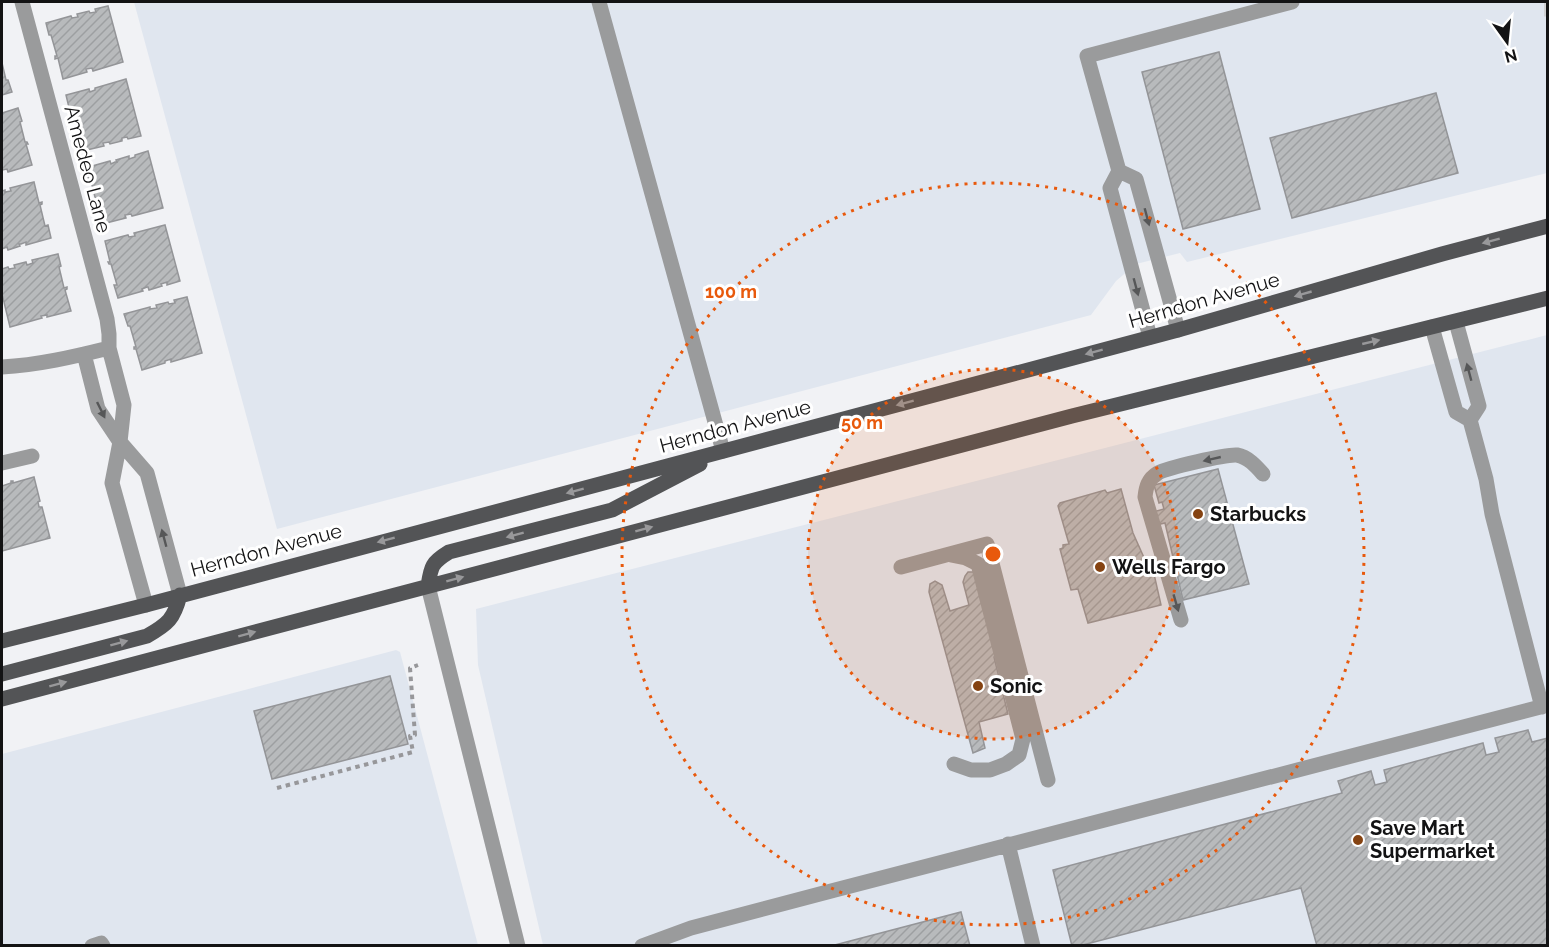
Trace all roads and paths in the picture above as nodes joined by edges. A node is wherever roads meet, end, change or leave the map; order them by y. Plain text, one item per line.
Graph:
1 (22, 2) edge
2 (599, 2) edge
3 (1292, 2) edge
4 (1119, 171) junction
5 (1548, 226) edge
6 (1548, 298) edge
7 (1456, 322) junction
8 (1432, 327) junction
9 (1178, 330) junction
10 (1150, 337) junction
11 (109, 348) junction
12 (84, 354) junction
13 (2, 367) edge
14 (1470, 420) junction
15 (120, 442) junction
16 (723, 451) junction
17 (32, 456) dead end
18 (2, 463) edge
19 (1263, 474) dead end
20 (947, 554) junction
21 (901, 567) dead end
22 (428, 586) junction
23 (180, 595) junction
24 (146, 605) junction
25 (1181, 620) dead end
26 (2, 641) edge
27 (418, 666) dead end
28 (2, 674) edge
29 (2, 699) edge
30 (1545, 706) edge
31 (954, 764) dead end
32 (1048, 780) dead end
33 (277, 788) dead end
34 (1008, 844) junction
35 (92, 945) edge
36 (103, 945) edge
37 (518, 945) edge
38 (642, 945) edge
39 (1033, 945) edge

1 - 11 street, Amedeo Lane
2 - 16 street
3 - 4 street
4 -> 9 street
4 -> 10 street
5 -> 9 main road, Herndon Avenue
6 - 7 main road
7 - 8 main road
14 -> 7 street
8 - 14 street
22 -> 8 main road
9 - 10 main road, Herndon Avenue
10 -> 16 main road, Herndon Avenue
11 - 12 street
11 - 15 street, Amedeo Lane
12 - 13 street
12 -> 15 street
14 - 30 street
23 -> 15 street
15 - 24 street, Amedeo Lane
16 -> 22 main road
16 -> 23 main road, Herndon Avenue
17 - 18 street
19 -> 25 street
20 - 21 street
20 - 31 street
20 - 32 street
29 -> 22 main road
22 - 37 street
23 - 24 main road, Herndon Avenue
28 -> 23 main road
24 - 26 main road, Herndon Avenue
27 - 33 path
30 - 34 street
34 - 38 street
34 - 39 street
35 - 36 street

